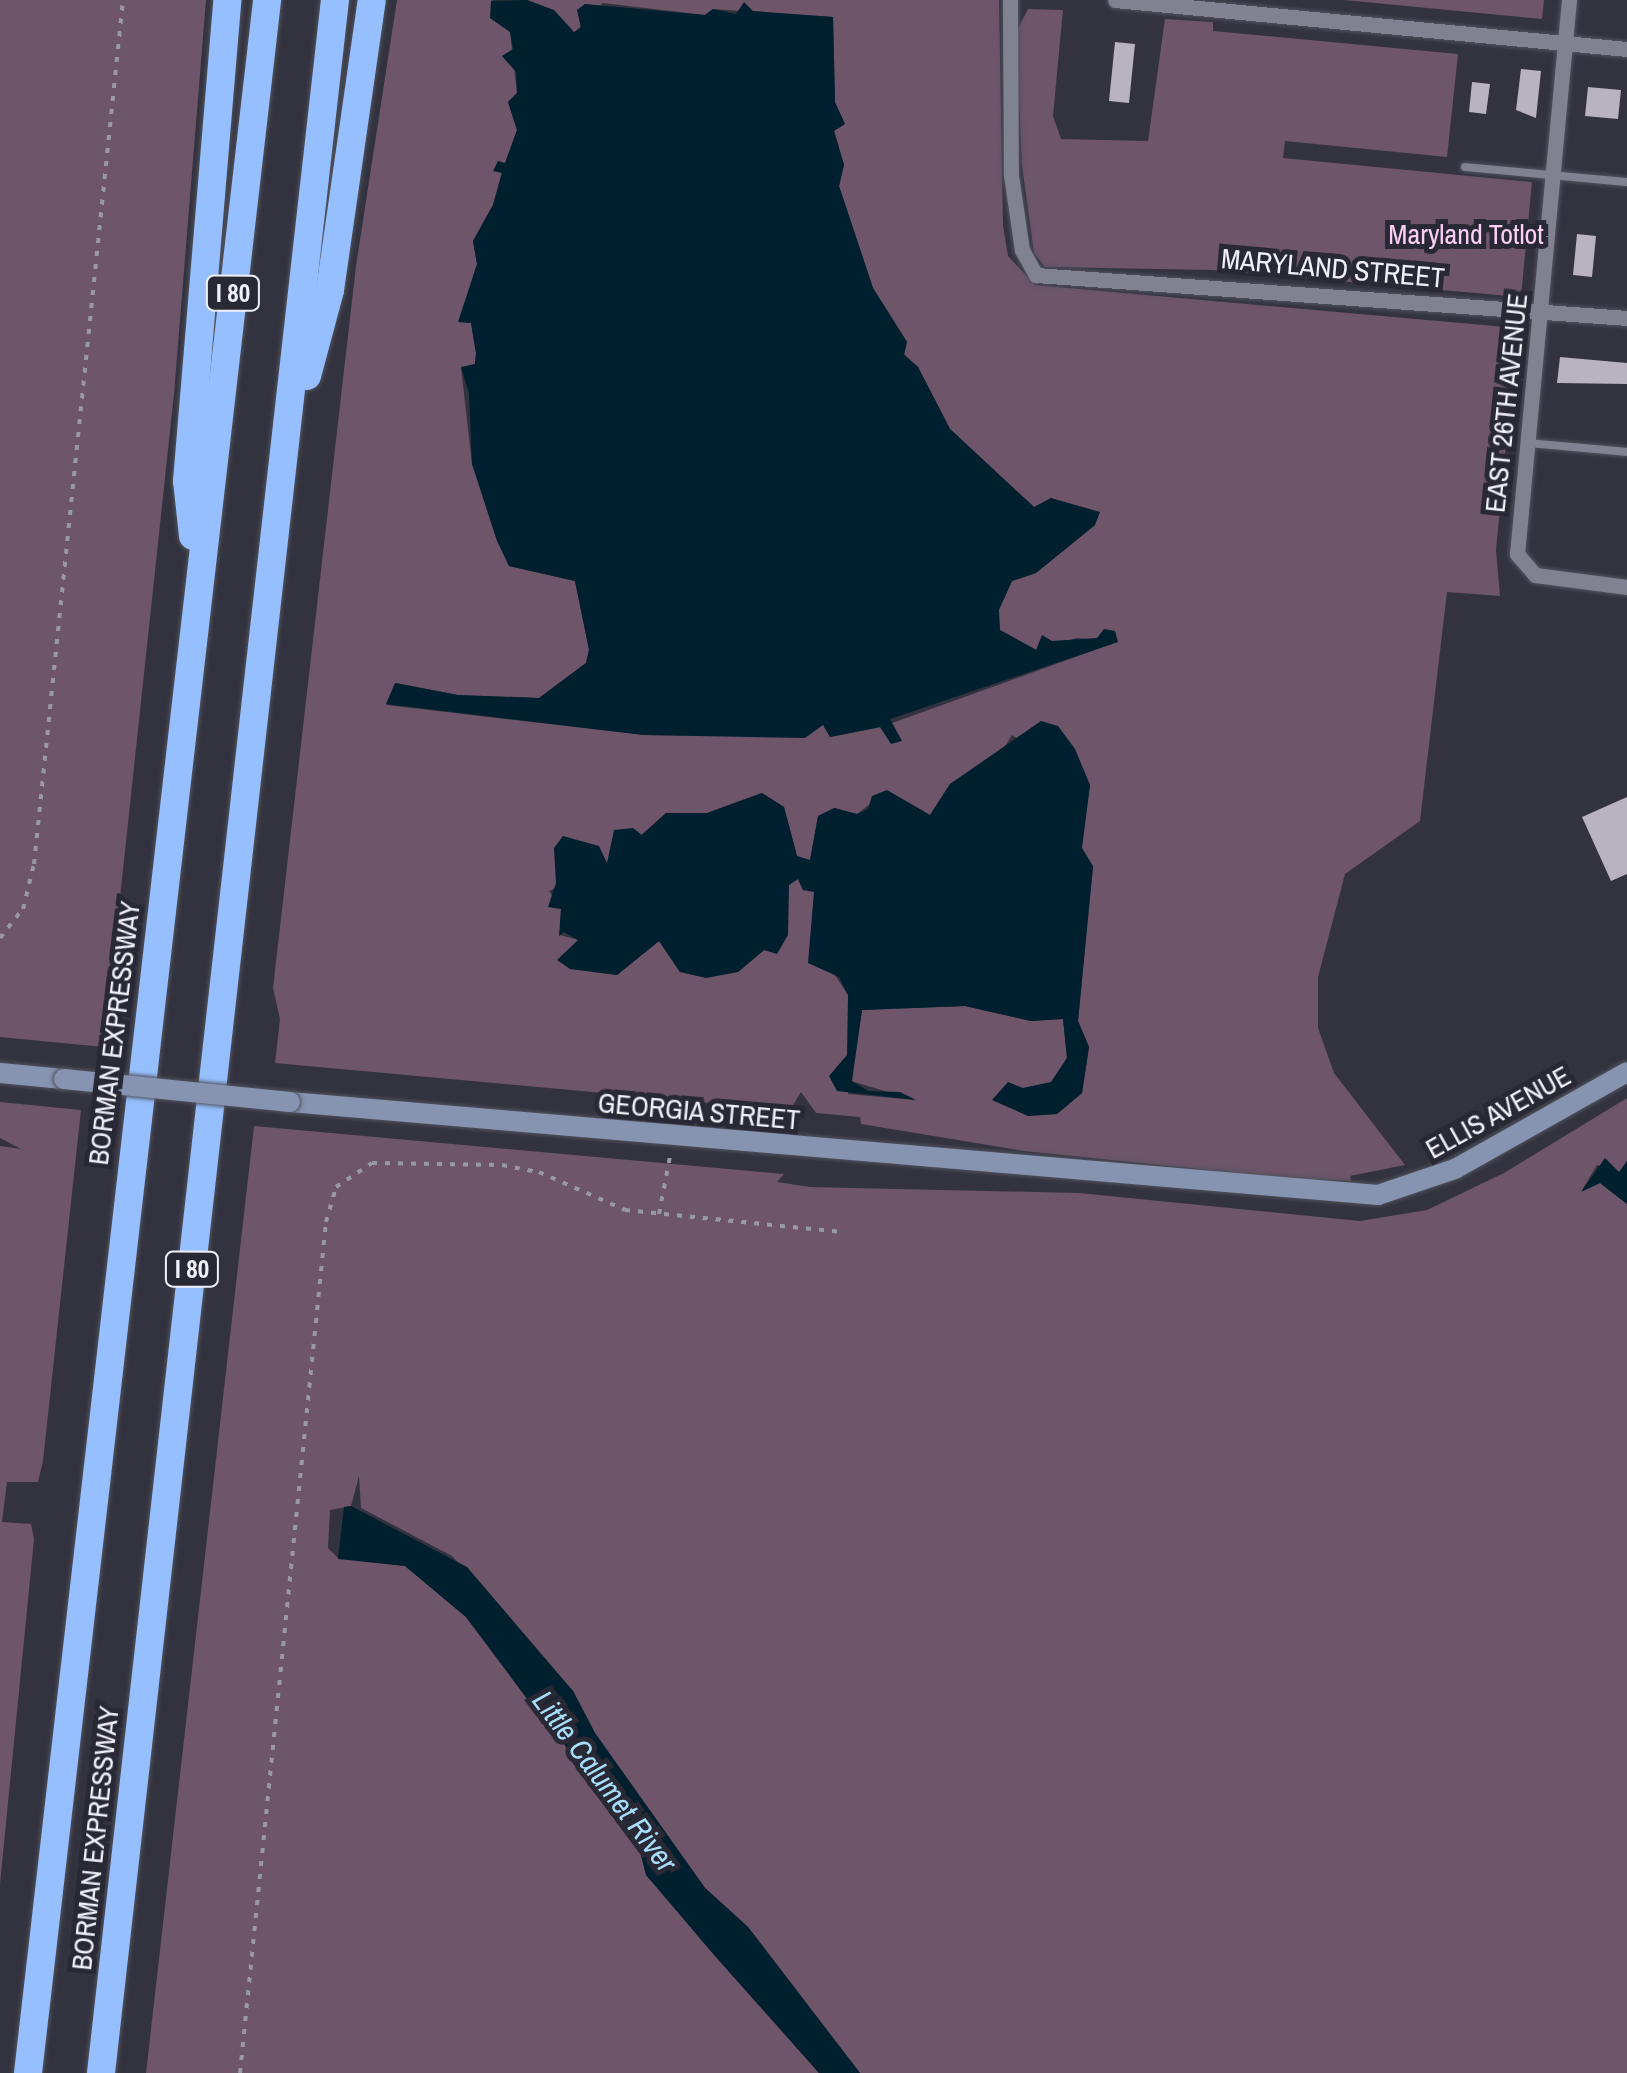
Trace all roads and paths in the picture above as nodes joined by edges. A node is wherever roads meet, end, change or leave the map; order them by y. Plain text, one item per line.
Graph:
1 (123, 0) edge
2 (227, 0) edge
3 (267, 0) edge
4 (335, 0) edge
5 (372, 0) edge
6 (1010, 0) edge
7 (1116, 0) edge
8 (1569, 0) edge
9 (1564, 44) junction
10 (1627, 49) edge
11 (1465, 167) dead end
12 (1552, 175) junction
13 (1627, 182) edge
14 (1541, 310) junction
15 (1627, 318) edge
16 (1528, 443) junction
17 (1627, 452) edge
18 (284, 465) junction
19 (198, 586) junction
20 (1627, 586) edge
21 (0, 938) edge
22 (1627, 1072) edge
23 (0, 1073) edge
24 (672, 1136) junction
25 (1393, 1193) joint
26 (660, 1214) junction
27 (840, 1232) dead end
28 (28, 2073) edge
29 (101, 2073) edge
30 (240, 2073) edge

1 - 21 path
2 - 19 highway
3 - 19 highway, BORMAN EXPRESSWAY / I 80
4 - 18 highway, BORMAN EXPRESSWAY / I 80
5 - 18 highway
6 - 14 street, MARYLAND STREET
7 - 9 street
8 - 9 street, EAST 26TH AVENUE
9 - 10 street
9 - 12 street, EAST 26TH AVENUE
11 - 12 lane
12 - 13 lane
12 - 14 street, EAST 26TH AVENUE
14 - 15 street, MARYLAND STREET
14 - 16 street, EAST 26TH AVENUE
16 - 17 lane
16 - 20 street, EAST 26TH AVENUE
18 - 29 highway, BORMAN EXPRESSWAY / I 80
19 - 28 highway, BORMAN EXPRESSWAY / I 80
22 - 25 street, ELLIS AVENUE
23 - 24 street, GEORGIA STREET, bridge
24 - 25 street, GEORGIA STREET
24 - 26 path
26 - 27 path
26 - 30 path

